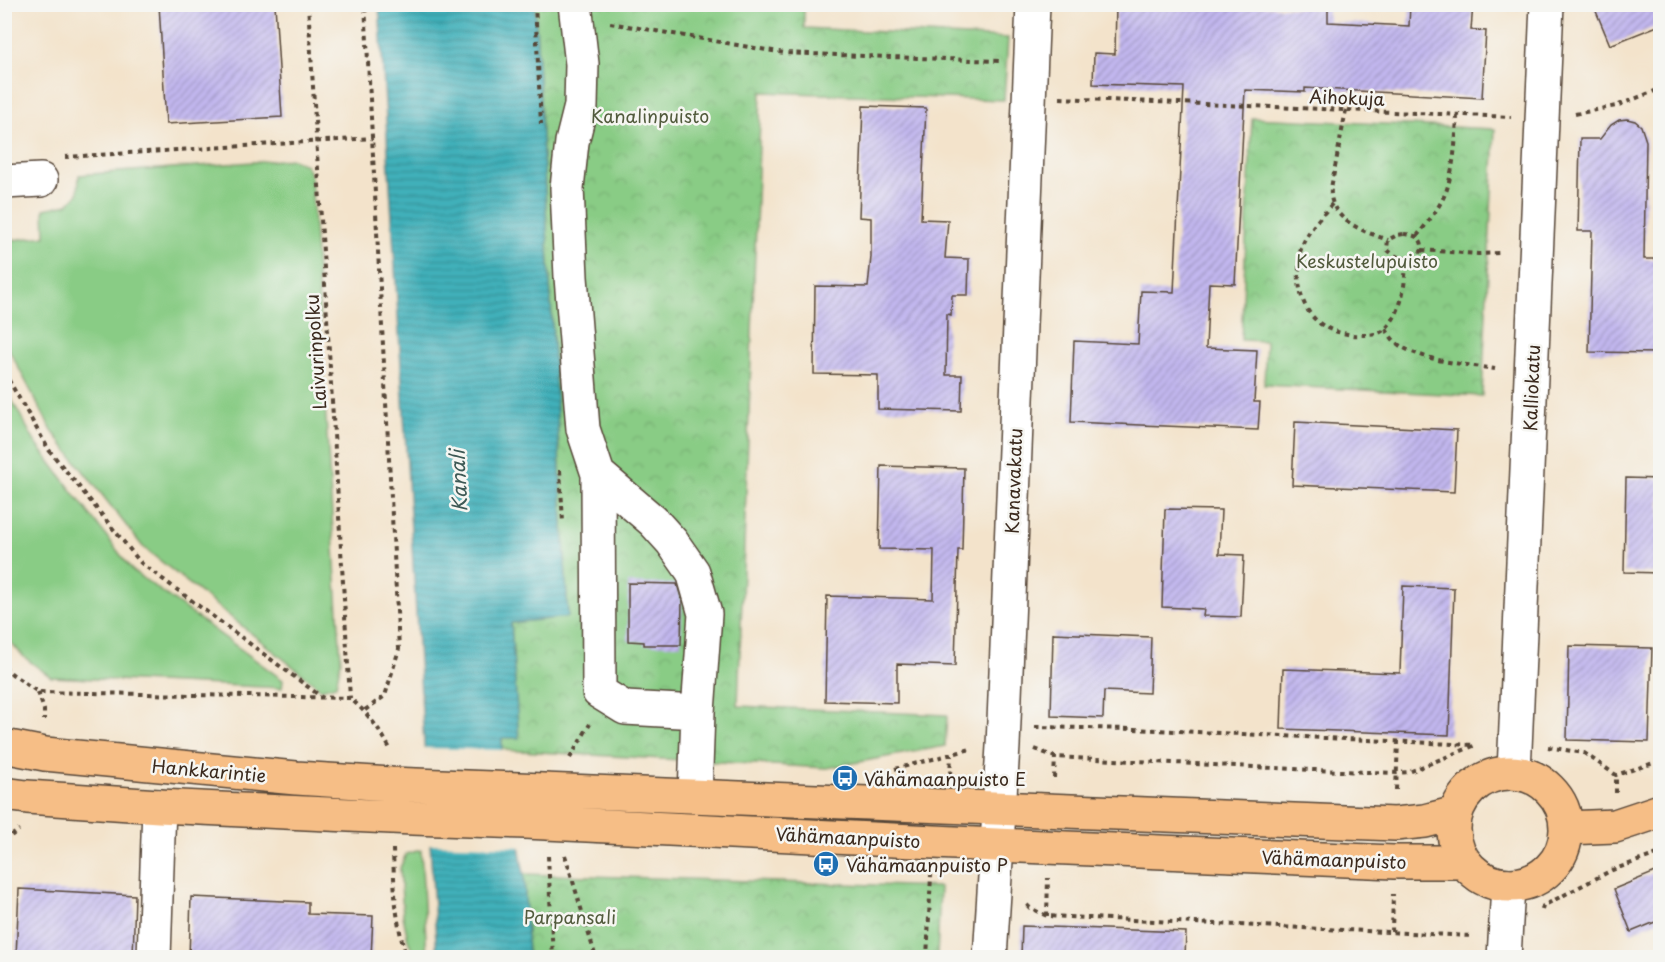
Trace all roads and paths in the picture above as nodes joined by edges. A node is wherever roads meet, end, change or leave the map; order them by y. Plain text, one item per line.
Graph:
1 (308, 4) edge
2 (365, 4) edge
3 (1032, 4) edge
4 (1547, 4) edge
5 (576, 11) edge
6 (1030, 63) junction
7 (1660, 88) edge
8 (1029, 97) junction
9 (1346, 110) junction
10 (1457, 115) junction
11 (1543, 116) junction
12 (373, 138) junction
13 (316, 142) junction
14 (64, 157) dead end
15 (41, 180) dead end
16 (4, 182) edge
17 (1332, 204) junction
18 (1417, 236) junction
19 (1388, 240) junction
20 (1422, 250) junction
21 (1500, 253) dead end
22 (1406, 259) junction
23 (1386, 330) junction
24 (1495, 369) dead end
25 (4, 372) edge
26 (598, 474) junction
27 (4, 666) edge
28 (599, 692) junction
29 (324, 699) junction
30 (365, 710) dead end
31 (698, 712) junction
32 (1031, 726) dead end
33 (1398, 741) junction
34 (1476, 745) junction
35 (4, 746) edge
36 (1055, 757) dead end
37 (1515, 759) junction
38 (1660, 761) edge
39 (567, 764) dead end
40 (1397, 773) junction
41 (413, 785) joint
42 (4, 794) edge
43 (694, 796) junction
44 (159, 806) junction
45 (999, 810) junction
46 (1660, 811) edge
47 (1456, 813) junction
48 (412, 818) joint
49 (1566, 828) junction
50 (996, 846) junction
51 (393, 847) dead end
52 (547, 849) dead end
53 (564, 852) dead end
54 (1660, 853) edge
55 (1464, 861) junction
56 (931, 868) dead end
57 (1508, 885) junction
58 (1541, 917) dead end
59 (1471, 936) dead end
60 (1505, 947) edge
61 (154, 957) edge
62 (406, 957) edge
63 (553, 957) edge
64 (596, 957) edge
65 (927, 957) edge
66 (990, 957) edge

1 - 13 path, Laivurinpolku
2 - 12 path
3 - 6 street, Kanavakatu
4 - 11 street, Kalliokatu
5 - 6 path
5 - 26 street
6 - 8 street, Kanavakatu
7 - 11 path, Aihokuja
8 - 9 path, Aihokuja
8 - 45 street, Kanavakatu
9 - 10 path, Aihokuja
9 - 17 path
10 - 11 path, Aihokuja
10 - 18 path
11 - 37 street, Kalliokatu
12 - 13 path
12 - 30 path
13 - 14 path
13 - 29 path, Laivurinpolku
15 - 16 street
17 - 19 path
17 - 23 path
18 - 19 path
18 - 20 path
19 - 22 path
20 - 21 path
20 - 22 path
22 - 23 path
23 - 24 path
25 - 29 path
26 - 28 street
26 - 31 street
27 - 29 path
28 - 31 street
28 - 39 path
31 - 43 street
32 - 33 path
33 - 34 path
33 - 40 path
34 - 37 path
34 - 40 path
35 - 41 main road, Hankkarintie
36 - 40 path
37 - 38 path
37 - 47 main road
37 - 49 main road
41 - 43 main road, Vähämaanpuisto
42 - 44 main road, Hankkarintie
43 - 45 main road, Vähämaanpuisto
44 - 48 main road, Hankkarintie
44 - 61 street
45 - 47 main road, Vähämaanpuisto
45 - 50 street, Kanavakatu
46 - 49 main road
47 - 55 main road
48 - 50 main road, Vähämaanpuisto
49 - 57 main road
50 - 55 main road, Vähämaanpuisto
50 - 66 street, Kanavakatu
51 - 62 path
52 - 63 path
53 - 64 path
54 - 58 path
55 - 57 main road
56 - 65 path
57 - 60 street
59 - 60 path

